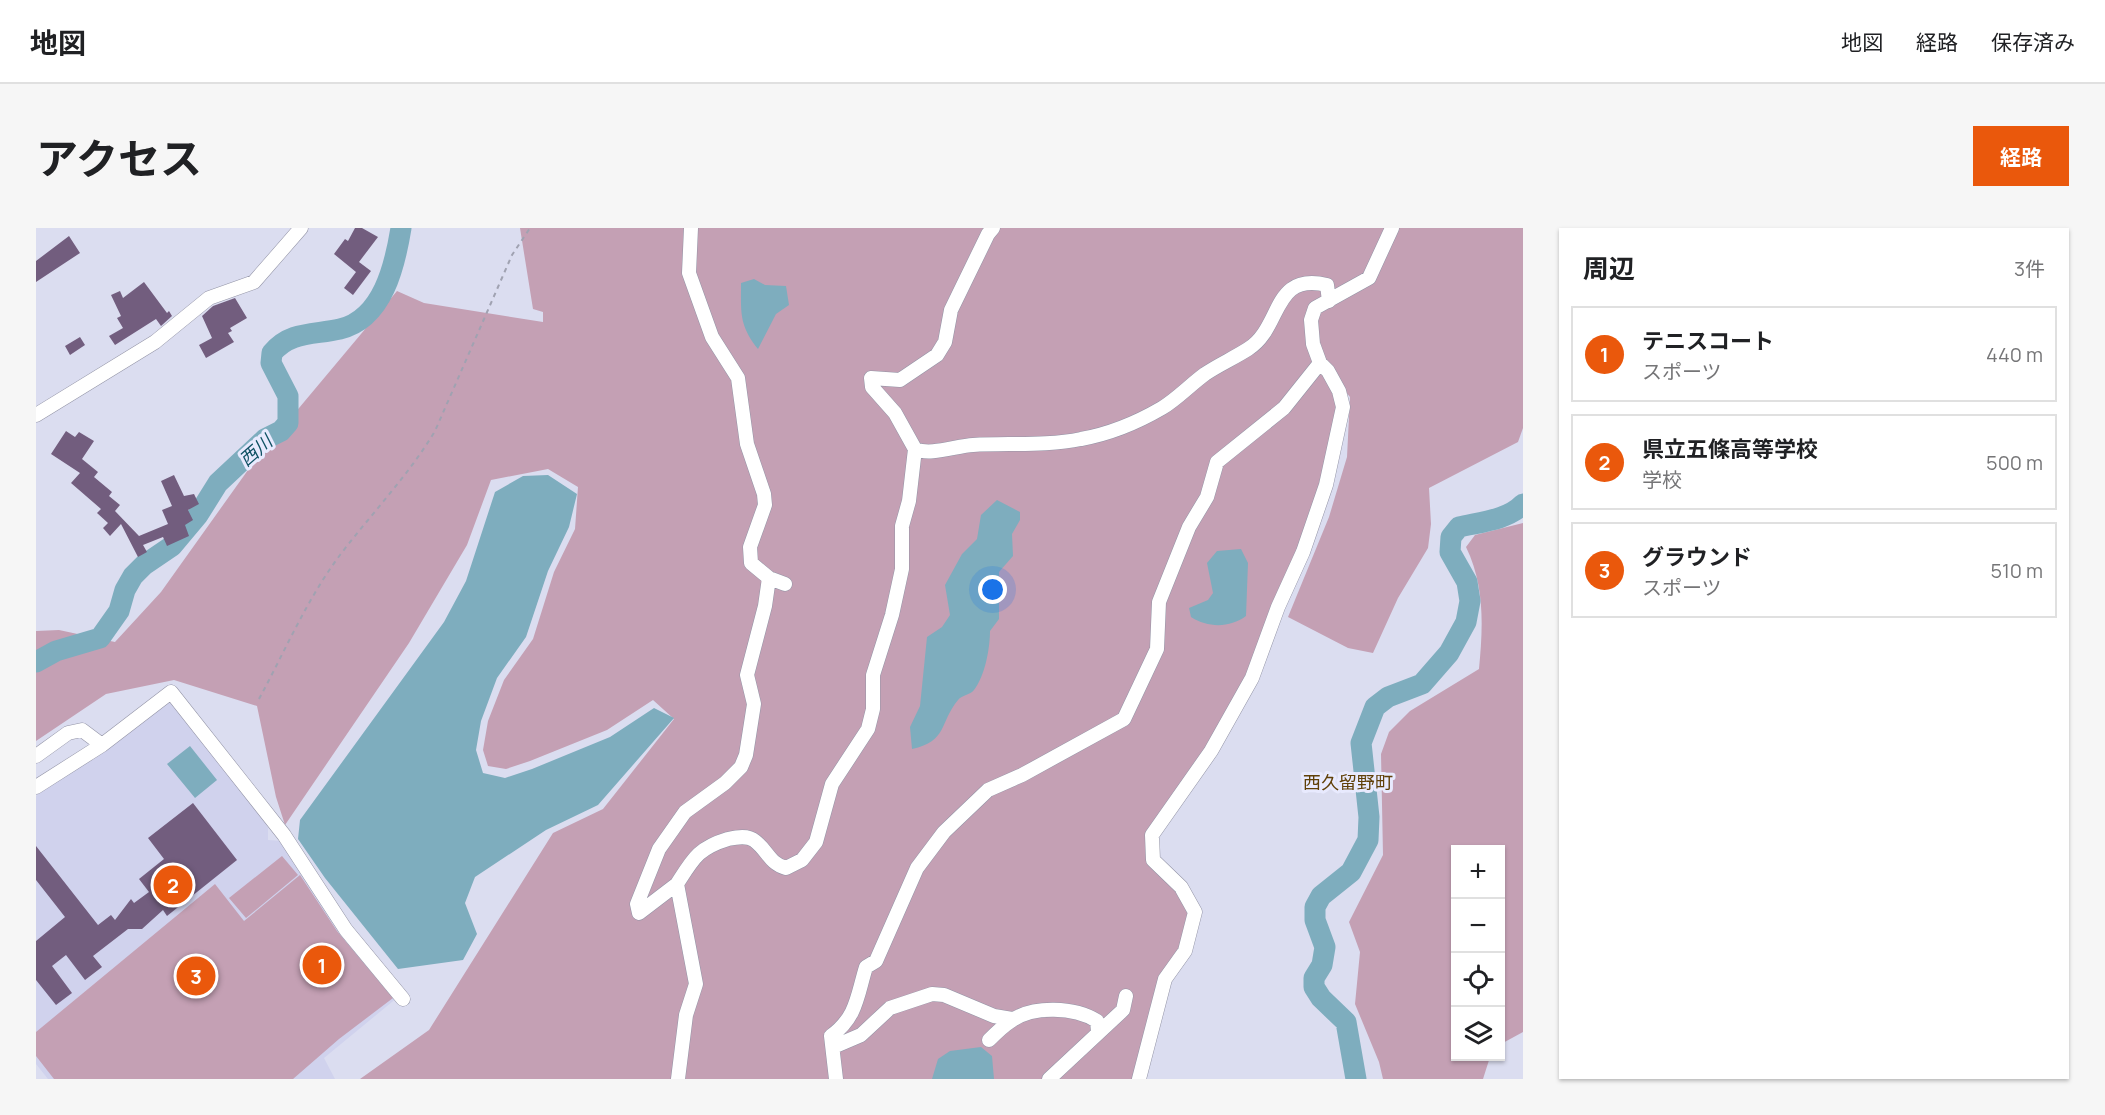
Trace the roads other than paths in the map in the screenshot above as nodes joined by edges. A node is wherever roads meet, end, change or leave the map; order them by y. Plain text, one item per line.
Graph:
1 (301, 228) edge
2 (691, 228) edge
3 (993, 228) edge
4 (1392, 228) edge
5 (1329, 302) junction
6 (1320, 363) junction
7 (36, 415) edge
8 (915, 449) junction
9 (769, 578) junction
10 (785, 584) dead end
11 (102, 745) junction
12 (36, 756) edge
13 (36, 787) edge
14 (677, 884) junction
15 (1126, 996) dead end
16 (403, 999) dead end
17 (1012, 1019) junction
18 (1098, 1031) junction
19 (989, 1040) dead end
20 (833, 1047) junction
21 (678, 1079) edge
22 (836, 1079) edge
23 (1049, 1079) edge
24 (1139, 1079) edge

1 - 7 street
2 - 9 street
3 - 8 street
4 - 5 street
5 - 6 street
5 - 8 street
6 - 20 street
6 - 24 street
8 - 14 street
9 - 10 street
9 - 14 street
11 - 12 street
11 - 13 street
11 - 16 street
14 - 21 street
15 - 18 street
17 - 18 street
17 - 19 street
17 - 20 street
18 - 23 street
20 - 22 street

